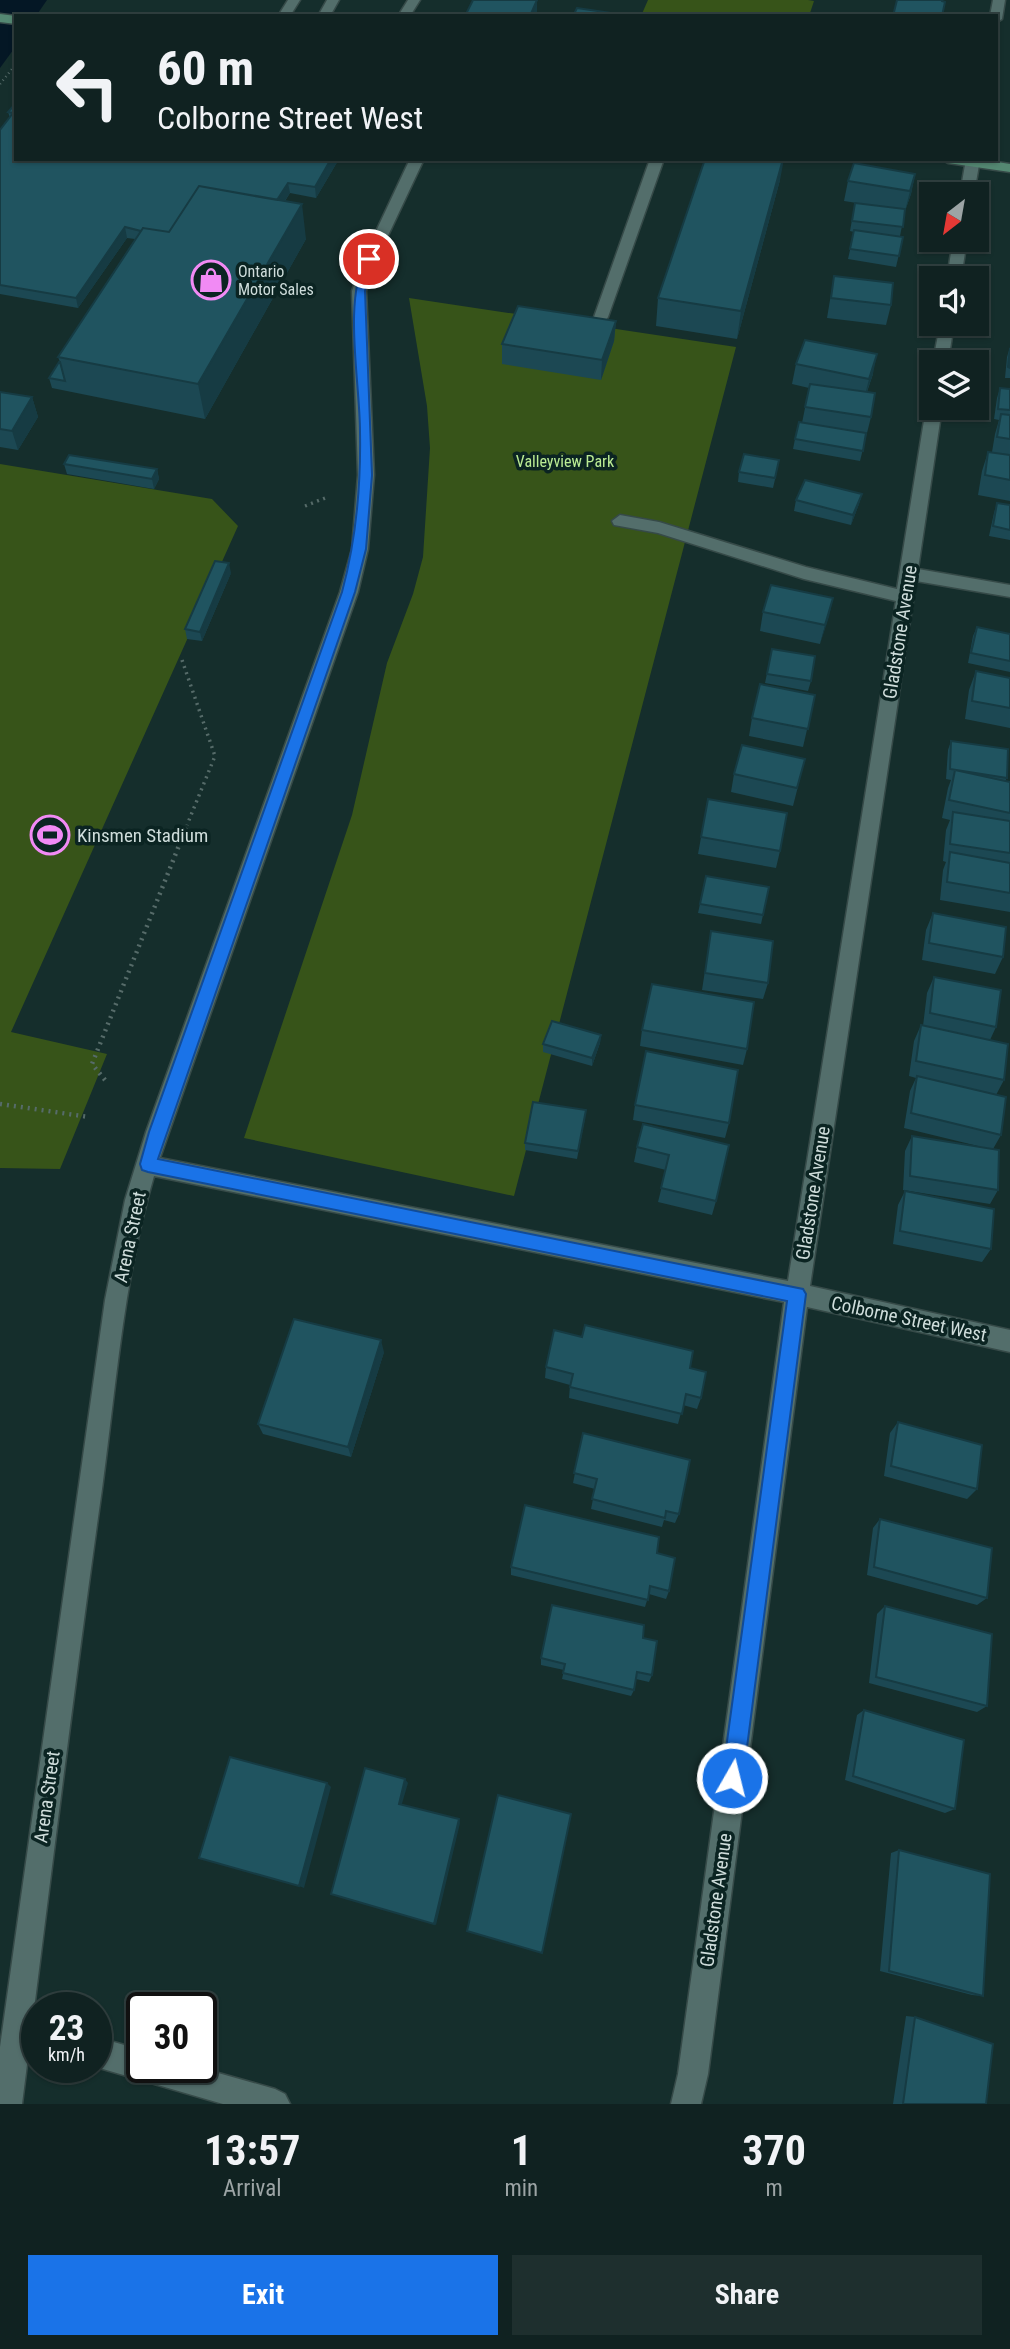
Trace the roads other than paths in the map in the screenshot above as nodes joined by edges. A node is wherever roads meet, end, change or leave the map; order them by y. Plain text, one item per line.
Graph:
1 (416, 161) edge
2 (656, 161) edge
3 (973, 161) edge
4 (1010, 168) edge
5 (969, 182) edge
6 (601, 317) edge
7 (932, 420) edge
8 (620, 521) dead end
9 (909, 574) junction
10 (1010, 590) edge
11 (906, 597) junction
12 (148, 1164) junction
13 (797, 1294) junction
14 (1010, 1341) edge
15 (32, 1992) edge
16 (21, 2053) edge
17 (203, 2083) edge
18 (7, 2104) edge
19 (275, 2104) edge
20 (686, 2104) edge

1 - 12 street, Arena Street
2 - 6 street
3 - 4 main road
3 - 5 street
7 - 9 street, Gladstone Avenue
8 - 11 street
9 - 10 street
9 - 11 street, Gladstone Avenue
11 - 13 street, Gladstone Avenue
12 - 13 street, Colborne Street West
12 - 15 street, Arena Street
13 - 14 street, Colborne Street West
13 - 20 street, Gladstone Avenue
16 - 18 street, Arena Street
17 - 19 street

